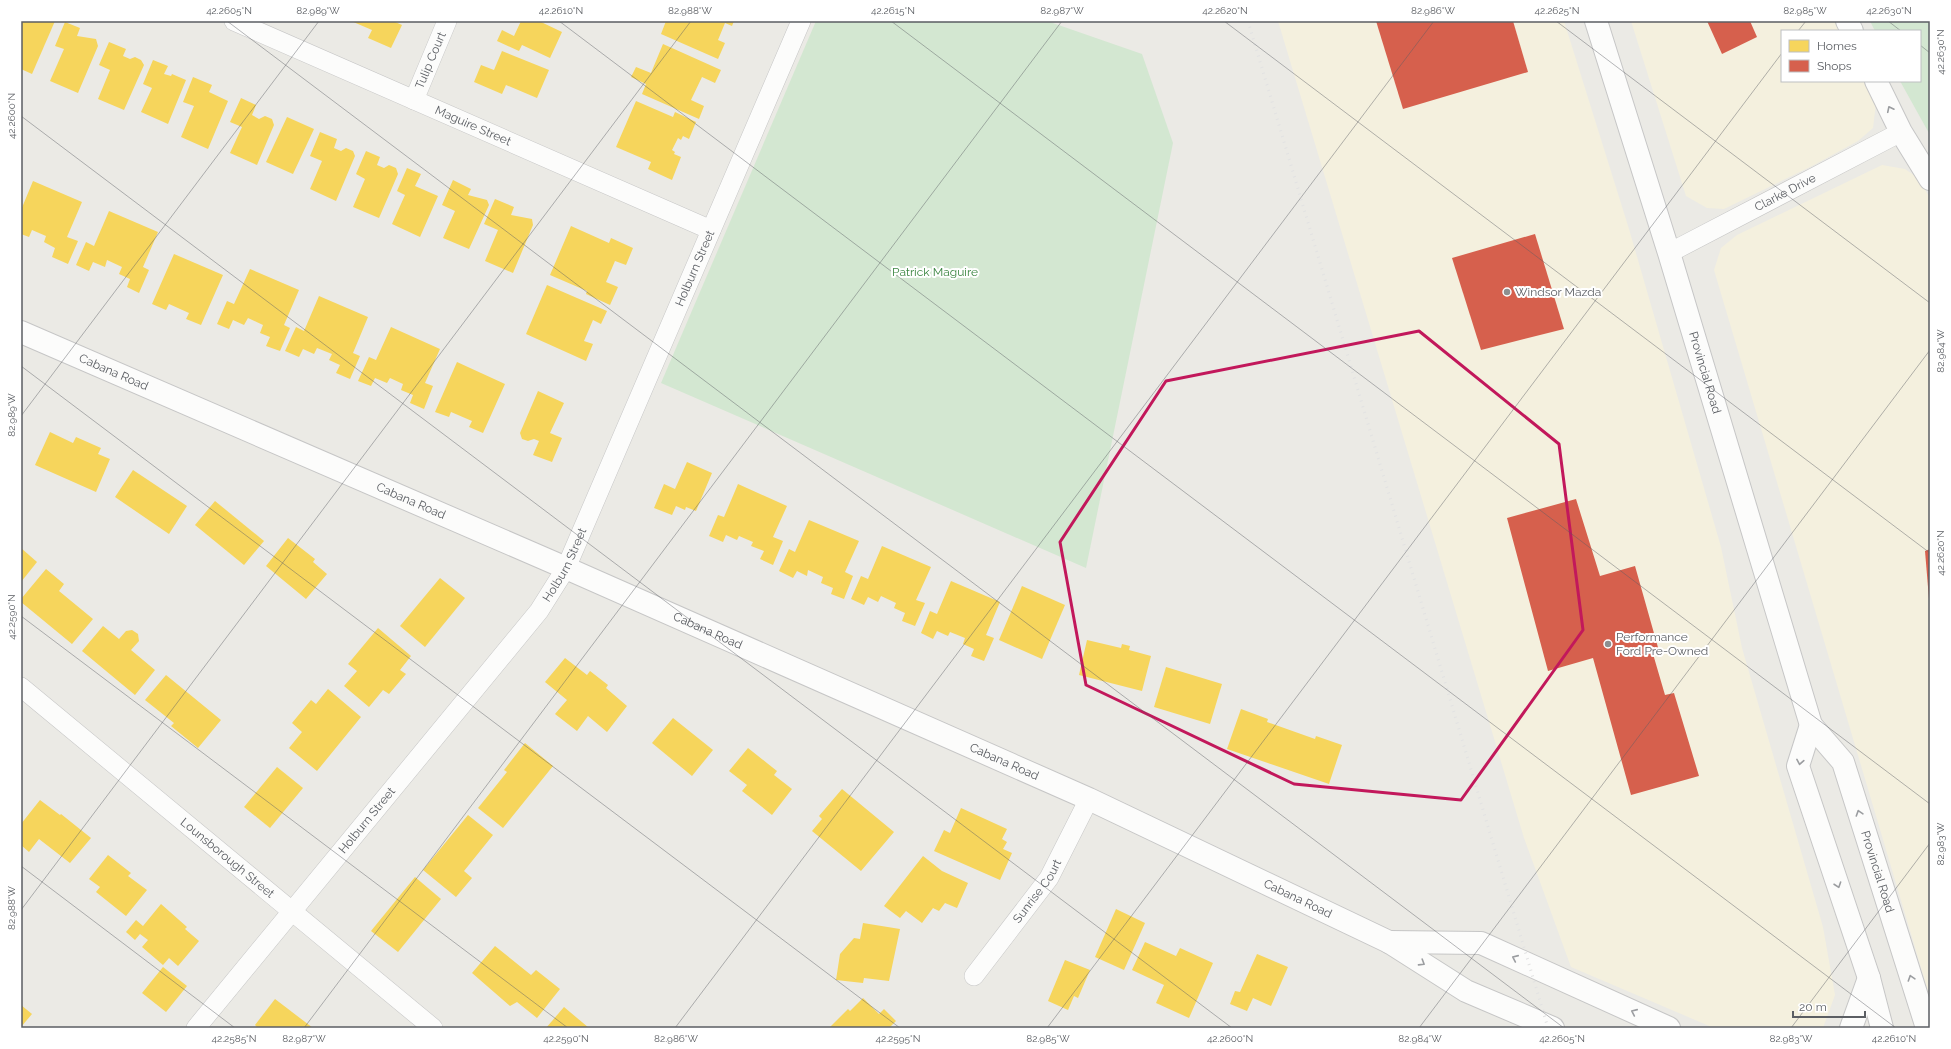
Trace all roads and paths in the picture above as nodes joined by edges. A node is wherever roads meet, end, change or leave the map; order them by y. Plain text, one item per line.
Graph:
1 (234, 21) edge
2 (447, 21) edge
3 (801, 21) edge
4 (1596, 21) edge
5 (1876, 82) edge
6 (414, 100) junction
7 (1901, 132) junction
8 (1930, 180) edge
9 (711, 230) junction
10 (1669, 253) junction
11 (21, 332) edge
12 (566, 568) junction
13 (21, 687) edge
14 (1811, 725) junction
15 (1089, 800) junction
16 (292, 912) junction
17 (1389, 942) junction
18 (974, 976) dead end
19 (1869, 978) junction
20 (196, 1028) edge
21 (433, 1028) edge
22 (1553, 1028) edge
23 (1669, 1028) edge
24 (1851, 1028) edge
25 (1882, 1028) edge
26 (1927, 1028) edge

1 - 6 street, Maguire Street
2 - 6 street, Tulip Court
3 - 9 street, Holburn Street
4 - 10 main road, Provincial Road
7 -> 5 main road
6 - 9 street, Maguire Street
7 - 8 main road
7 - 10 street, Clarke Drive
9 - 12 street, Holburn Street
10 - 14 main road, Provincial Road
11 - 12 main road, Cabana Road
12 - 15 main road, Cabana Road
12 - 16 street, Holburn Street
13 - 16 street, Lounsborough Street
14 -> 19 main road
26 -> 14 main road, Provincial Road
15 - 17 main road, Cabana Road
15 - 18 street, Sunrise Court
16 - 20 street, Holburn Street
16 - 21 street, Lounsborough Street
17 -> 22 main road, Cabana Road
23 -> 17 main road, Cabana Road
19 - 24 main road
19 - 25 main road

